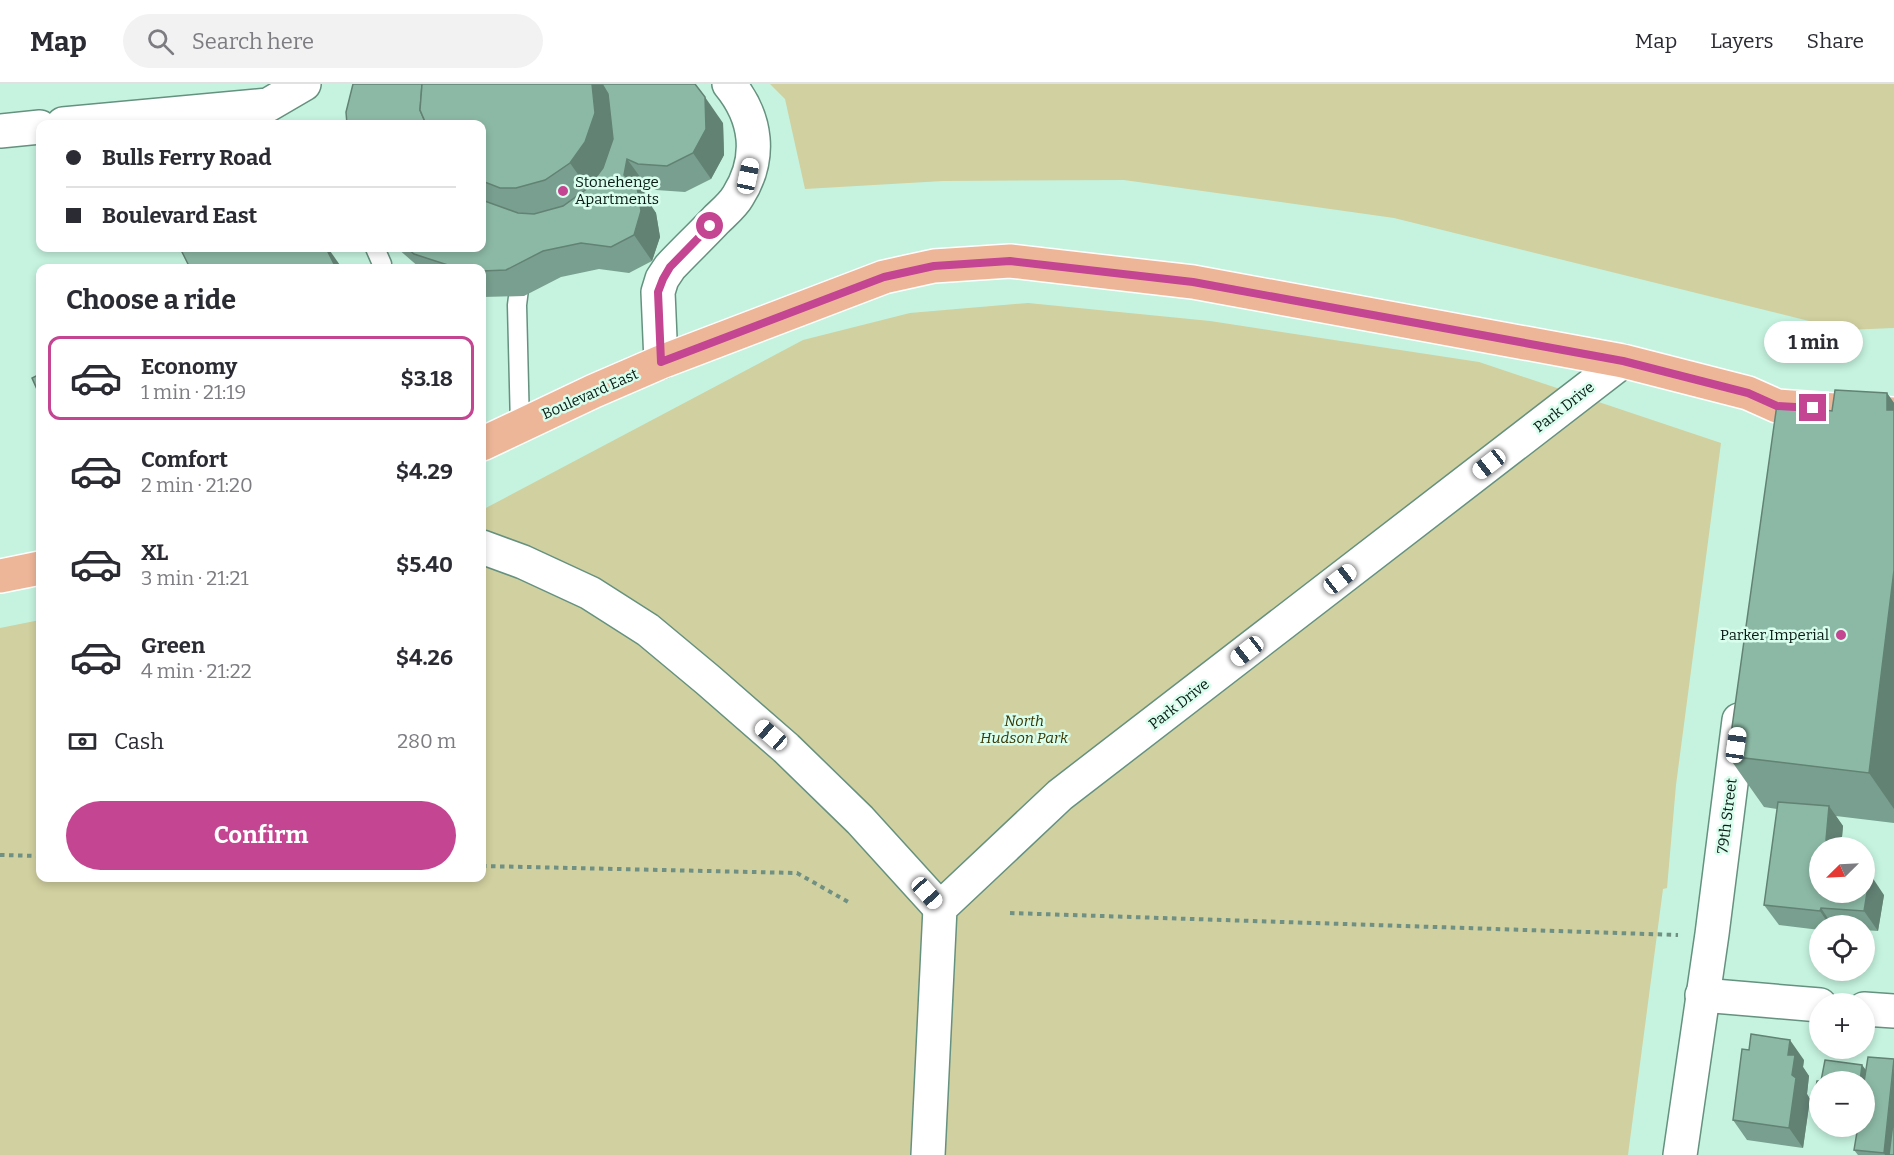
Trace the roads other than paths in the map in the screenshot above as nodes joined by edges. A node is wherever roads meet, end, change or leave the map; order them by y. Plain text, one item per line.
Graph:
1 (304, 84) edge
2 (729, 84) edge
3 (106, 120) edge
4 (36, 127) edge
5 (0, 130) edge
6 (532, 267) edge
7 (1623, 361) junction
8 (661, 362) junction
9 (1894, 414) edge
10 (520, 426) junction
11 (486, 442) edge
12 (486, 548) edge
13 (36, 569) edge
14 (0, 576) edge
15 (1744, 686) edge
16 (940, 908) junction
17 (1702, 995) junction
18 (1809, 1004) edge
19 (1875, 1010) edge
20 (1894, 1011) edge
21 (928, 1155) edge
22 (1680, 1155) edge

1 - 3 street
2 - 8 street
4 - 5 street
6 - 10 lane
7 - 8 main road, Boulevard East
7 - 9 main road, Boulevard East
7 - 16 street, Park Drive
8 - 10 main road, Boulevard East
10 - 11 main road, Boulevard East
12 - 16 street
13 - 14 main road
15 - 17 street, 79th Street
16 - 21 street
17 - 18 street
17 - 22 street, 79th Street
19 - 20 street

